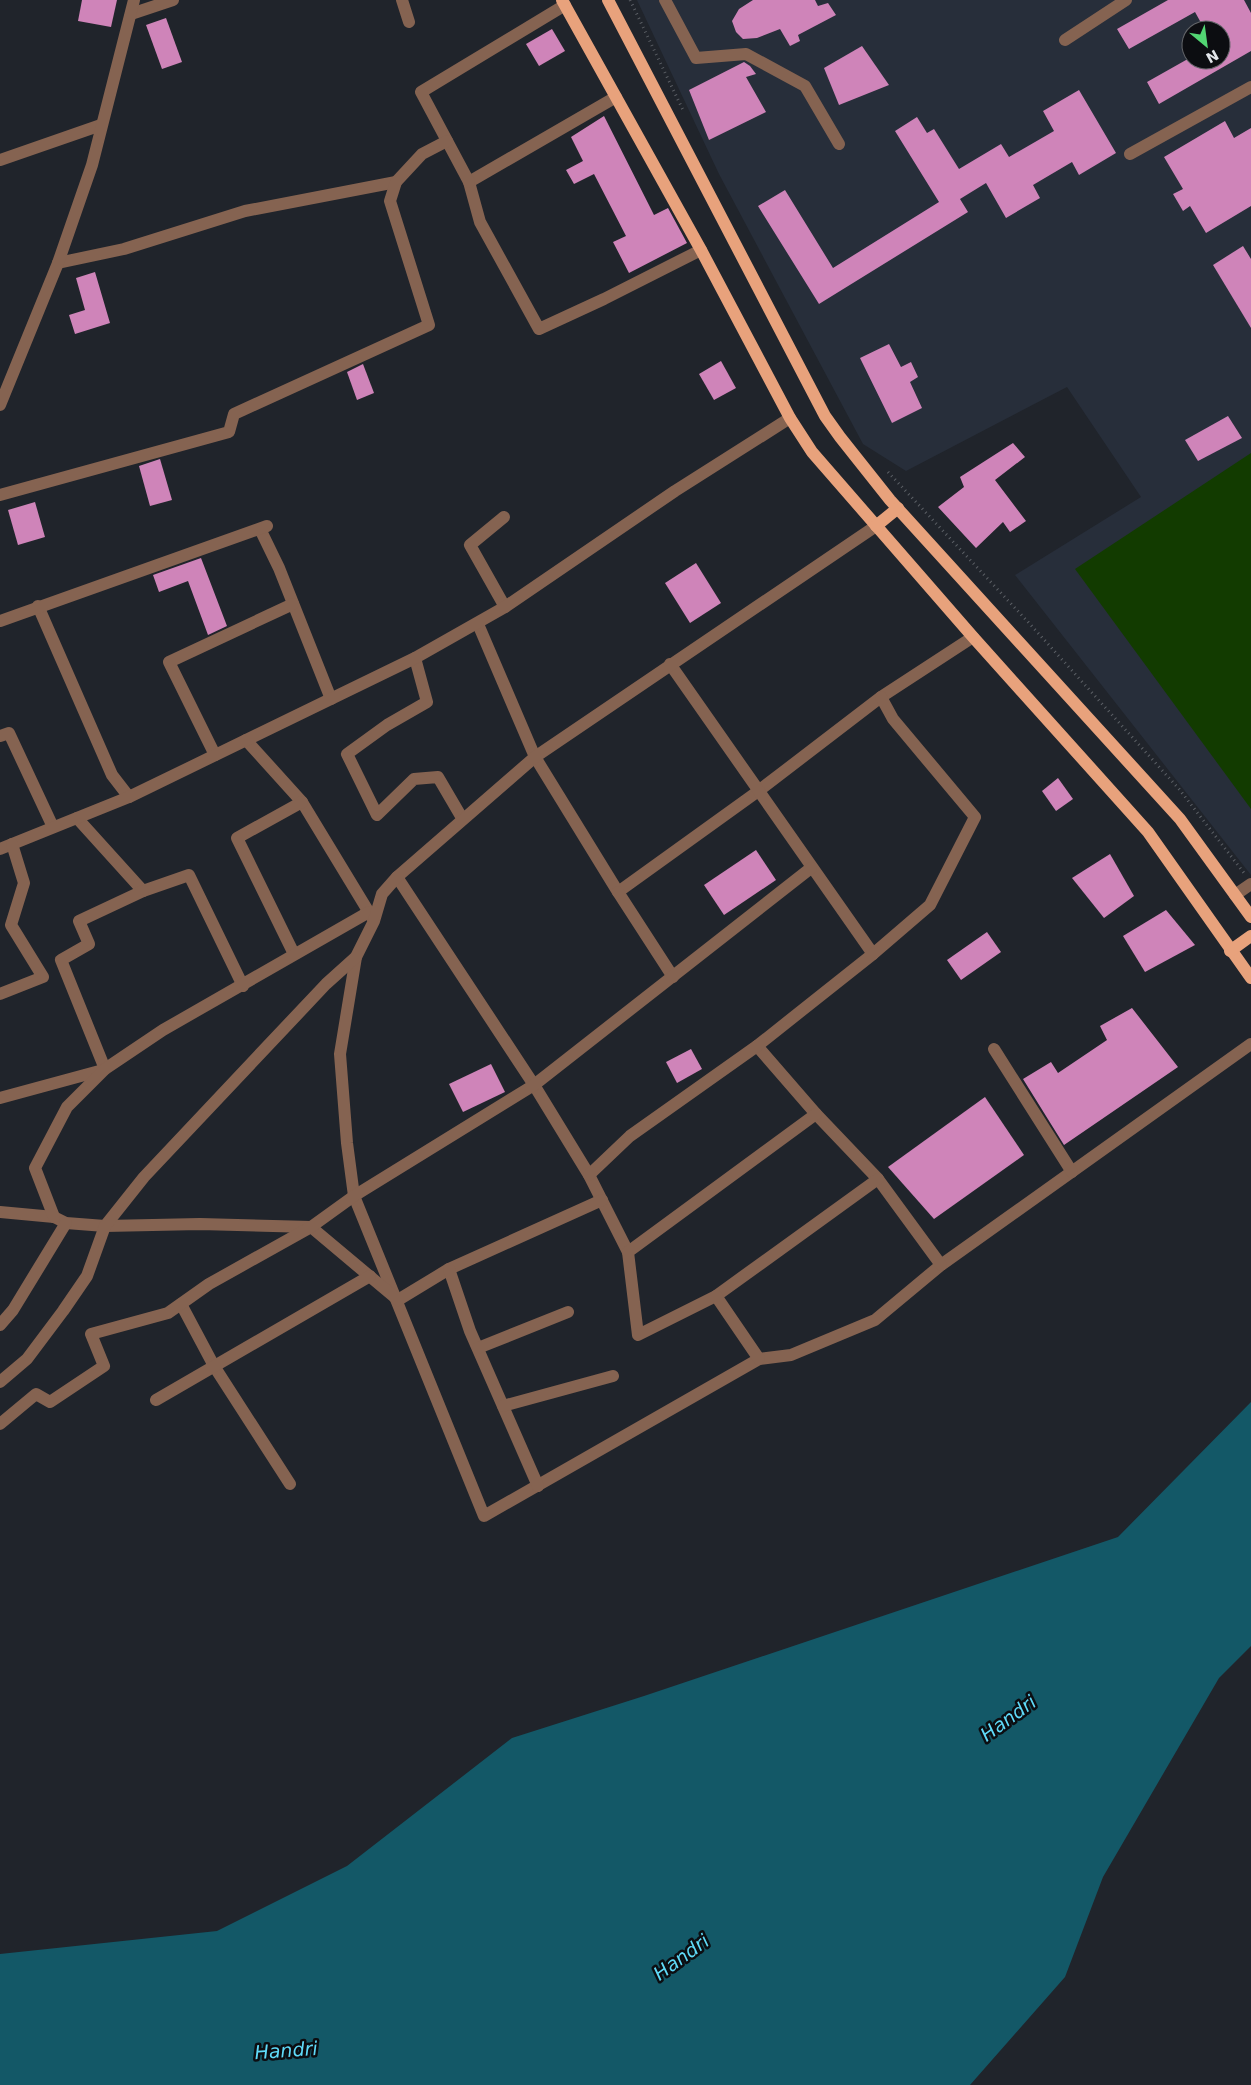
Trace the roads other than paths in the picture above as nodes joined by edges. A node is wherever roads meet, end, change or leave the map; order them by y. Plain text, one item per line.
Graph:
1 (134, 0) edge
2 (173, 0) edge
3 (402, 0) edge
4 (608, 0) edge
5 (665, 0) edge
6 (1126, 0) edge
7 (563, 2) edge
8 (131, 14) junction
9 (409, 22) dead end
10 (1065, 40) dead end
11 (1251, 87) edge
12 (616, 96) junction
13 (102, 125) junction
14 (447, 141) junction
15 (839, 144) dead end
16 (1130, 154) dead end
17 (0, 160) edge
18 (396, 182) junction
19 (469, 182) junction
20 (701, 250) junction
21 (58, 263) junction
22 (1, 401) edge
23 (790, 418) junction
24 (0, 494) edge
25 (898, 508) junction
26 (504, 518) dead end
27 (876, 526) junction
28 (293, 604) junction
29 (38, 606) junction
30 (506, 607) junction
31 (0, 621) edge
32 (478, 624) junction
33 (974, 637) junction
34 (415, 658) junction
35 (670, 664) junction
36 (882, 697) junction
37 (331, 699) junction
38 (0, 736) edge
39 (246, 740) junction
40 (215, 755) junction
41 (535, 757) junction
42 (757, 792) junction
43 (129, 797) junction
44 (302, 802) junction
45 (77, 818) junction
46 (462, 818) junction
47 (53, 827) junction
48 (6, 846) edge
49 (811, 868) junction
50 (397, 877) junction
51 (1248, 880) edge
52 (143, 891) junction
53 (618, 892) junction
54 (1235, 895) junction
55 (372, 917) junction
56 (1251, 917) edge
57 (1251, 936) edge
58 (1230, 951) junction
59 (294, 954) junction
60 (873, 954) junction
61 (356, 957) junction
62 (673, 977) junction
63 (1251, 978) edge
64 (243, 986) junction
65 (0, 994) edge
66 (1251, 1044) edge
67 (757, 1046) junction
68 (994, 1049) dead end
69 (105, 1069) junction
70 (534, 1086) junction
71 (0, 1098) edge
72 (816, 1114) junction
73 (1072, 1172) junction
74 (589, 1175) junction
75 (878, 1179) junction
76 (354, 1196) junction
77 (602, 1200) junction
78 (0, 1212) edge
79 (54, 1217) junction
80 (66, 1223) junction
81 (105, 1226) junction
82 (311, 1227) junction
83 (628, 1252) junction
84 (941, 1264) junction
85 (449, 1269) junction
86 (370, 1276) junction
87 (716, 1296) junction
88 (398, 1300) junction
89 (181, 1304) junction
90 (568, 1312) dead end
91 (0, 1325) edge
92 (478, 1348) junction
93 (759, 1359) junction
94 (214, 1366) junction
95 (613, 1376) dead end
96 (0, 1382) edge
97 (156, 1400) dead end
98 (503, 1406) junction
99 (0, 1424) edge
100 (290, 1484) dead end
101 (538, 1486) junction

1 - 8 street
2 - 8 street
3 - 9 street
4 - 25 main road
5 - 15 street
6 - 10 street
7 - 12 main road
7 - 14 street
8 - 13 street
11 - 16 street
12 - 19 street
12 - 20 main road
13 - 17 street
13 - 21 street
14 - 18 street
14 - 19 street
18 - 21 street
18 - 24 street
19 - 20 street
20 - 23 main road
21 - 22 street
23 - 27 main road
23 - 30 street
25 - 27 main road
25 - 54 main road
26 - 30 street
27 - 33 main road
27 - 35 street
28 - 29 street
28 - 37 street
28 - 40 street
29 - 31 street
29 - 43 street
30 - 32 street
32 - 34 street
32 - 41 street
33 - 36 street
33 - 58 main road
34 - 37 street
34 - 46 street
35 - 41 street
35 - 42 street
36 - 42 street
36 - 60 street
37 - 39 street
38 - 47 street
39 - 40 street
39 - 44 street
40 - 43 street
41 - 46 street
41 - 53 street
42 - 49 street
42 - 53 street
43 - 45 street
44 - 55 street
44 - 59 street
45 - 47 street
45 - 52 street
46 - 50 street
47 - 48 street
48 - 65 street
49 - 60 street
49 - 62 street
50 - 55 street
50 - 70 street
51 - 54 street
52 - 64 street
52 - 69 street
53 - 62 street
54 - 56 main road
55 - 59 street
55 - 61 street
57 - 58 main road
58 - 63 main road
59 - 64 street
60 - 67 street
61 - 76 street
61 - 81 street
62 - 70 street
64 - 69 street
66 - 73 street
67 - 72 street
67 - 74 street
68 - 73 street
69 - 71 street
69 - 79 street
70 - 74 street
70 - 76 street
72 - 75 street
72 - 83 street
73 - 84 street
74 - 77 street
75 - 84 street
75 - 87 street
76 - 82 street
76 - 88 street
77 - 83 street
77 - 85 street
78 - 79 street
79 - 80 street
80 - 81 street
80 - 91 street
81 - 82 street
81 - 96 street
82 - 86 street
82 - 89 street
83 - 87 street
84 - 93 street
85 - 88 street
85 - 92 street
86 - 88 street
86 - 94 street
87 - 93 street
88 - 101 street
89 - 94 street
89 - 99 street
90 - 92 street
92 - 98 street
93 - 101 street
94 - 97 street
94 - 100 street
95 - 98 street
98 - 101 street

